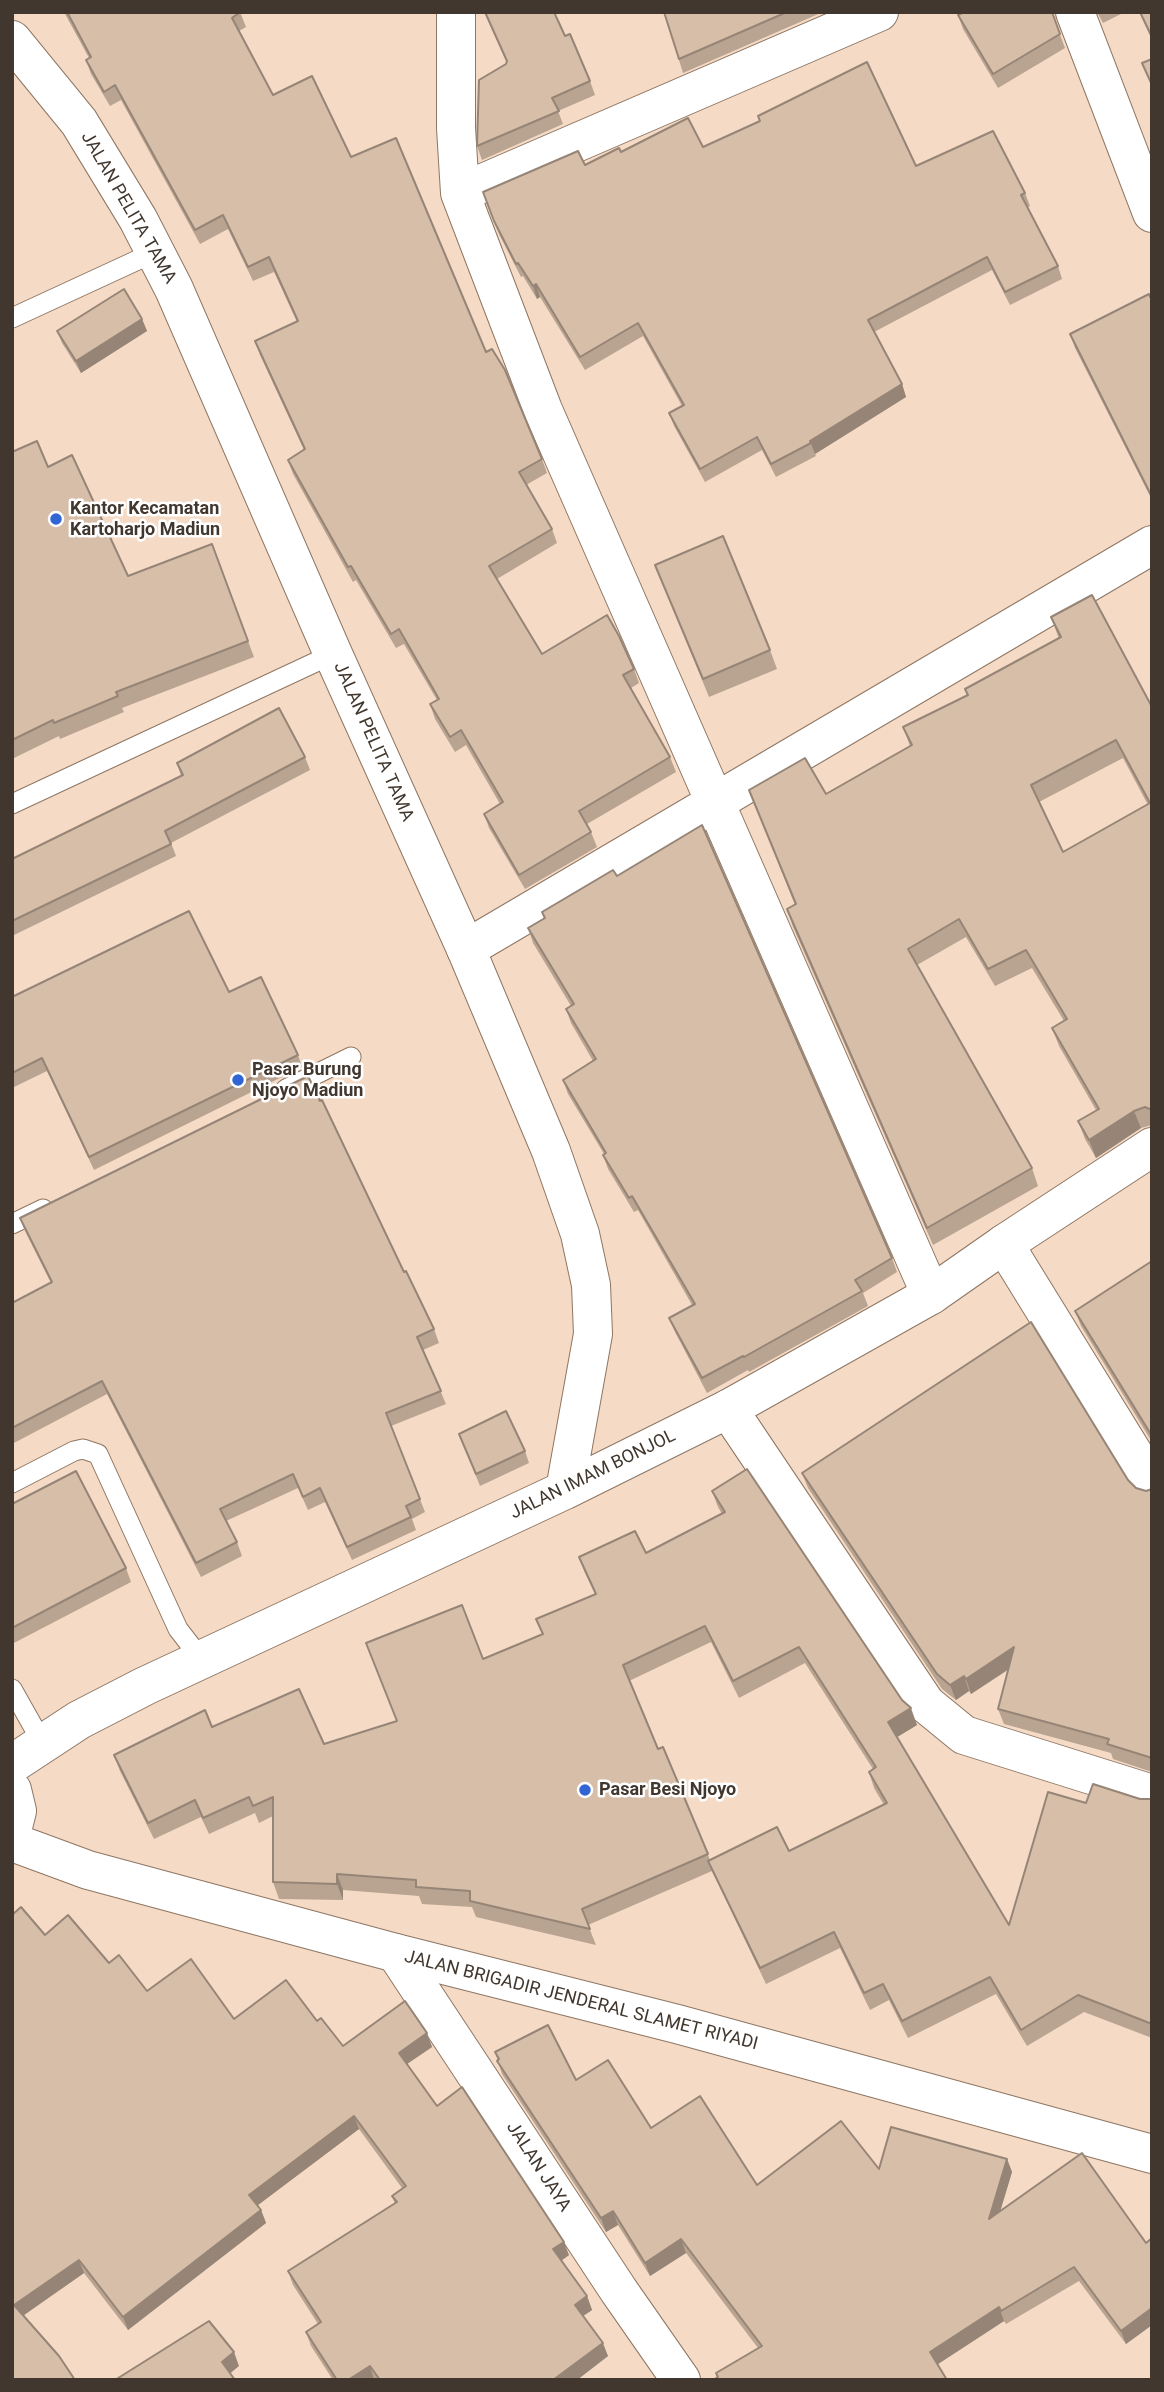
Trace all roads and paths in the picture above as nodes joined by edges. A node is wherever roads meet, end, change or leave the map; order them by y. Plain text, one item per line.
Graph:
1 (456, 12) edge
2 (879, 12) edge
3 (1074, 12) edge
4 (12, 40) edge
5 (460, 193) junction
6 (1152, 213) edge
7 (155, 252) junction
8 (12, 318) edge
9 (1152, 545) edge
10 (333, 654) junction
11 (715, 801) junction
12 (12, 804) edge
13 (466, 949) junction
14 (351, 1057) dead end
15 (263, 1100) edge
16 (1152, 1147) edge
17 (62, 1200) edge
18 (12, 1224) edge
19 (1004, 1244) junction
20 (931, 1295) junction
21 (728, 1409) junction
22 (12, 1483) edge
23 (1152, 1484) edge
24 (565, 1490) junction
25 (202, 1660) junction
26 (12, 1689) edge
27 (27, 1754) edge
28 (12, 1790) edge
29 (1152, 1794) edge
30 (12, 1831) edge
31 (12, 1842) edge
32 (396, 1953) junction
33 (1152, 2154) edge
34 (681, 2380) edge

1 - 5 street
2 - 5 street
3 - 6 street
4 - 7 street, JALAN PELITA TAMA
5 - 11 street
7 - 8 lane
7 - 10 street, JALAN PELITA TAMA
9 - 11 street
10 - 12 lane
10 - 13 street, JALAN PELITA TAMA
11 - 13 street
11 - 20 street
13 - 24 street, JALAN PELITA TAMA
14 - 15 lane
16 - 19 street, JALAN IMAM BONJOL
17 - 18 lane
19 - 20 street, JALAN IMAM BONJOL
19 - 23 street
20 - 21 street, JALAN IMAM BONJOL
21 - 24 street, JALAN IMAM BONJOL
21 - 29 street
22 - 25 lane
24 - 25 street, JALAN IMAM BONJOL
25 - 27 street, JALAN IMAM BONJOL
26 - 27 lane
28 - 30 street
31 - 32 street, JALAN BRIGADIR JENDERAL SLAMET RIYADI
32 - 33 street, JALAN BRIGADIR JENDERAL SLAMET RIYADI
32 - 34 street, JALAN JAYA

